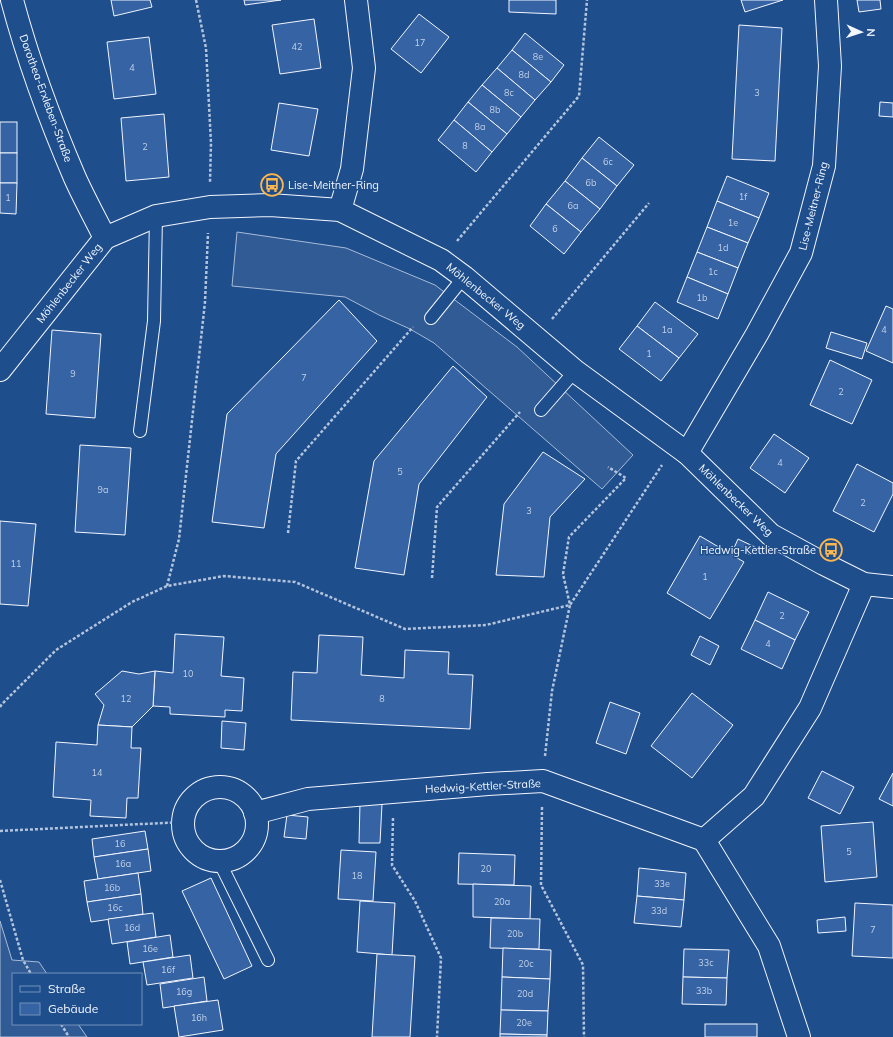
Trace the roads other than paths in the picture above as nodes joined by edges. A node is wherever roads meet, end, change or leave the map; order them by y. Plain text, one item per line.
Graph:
1 (12, 0) edge
2 (356, 0) edge
3 (826, 0) edge
4 (340, 210) junction
5 (156, 216) junction
6 (105, 238) junction
7 (464, 277) junction
8 (431, 318) dead end
9 (0, 370) edge
10 (575, 371) junction
11 (541, 410) dead end
12 (140, 432) dead end
13 (681, 449) junction
14 (864, 584) junction
15 (893, 587) edge
16 (255, 813) junction
17 (704, 840) junction
18 (219, 861) junction
19 (268, 960) dead end
20 (799, 1037) edge

1 - 6 street, Dorothea-Erxleben-Straße
2 - 4 street
3 - 13 street, Lise-Meitner-Ring
4 - 5 street, Möhlenbecker Weg
4 - 7 street, Möhlenbecker Weg
5 - 6 street, Möhlenbecker Weg
5 - 12 lane
6 - 9 street, Möhlenbecker Weg
7 - 8 lane
7 - 10 street, Möhlenbecker Weg
10 - 11 lane
10 - 13 street, Möhlenbecker Weg
13 - 14 street, Möhlenbecker Weg
14 - 15 street, Möhlenbecker Weg
14 - 17 street
16 - 17 street, Hedwig-Kettler-Straße
16 - 18 street
16 - 18 street
17 - 20 street
18 - 19 lane

